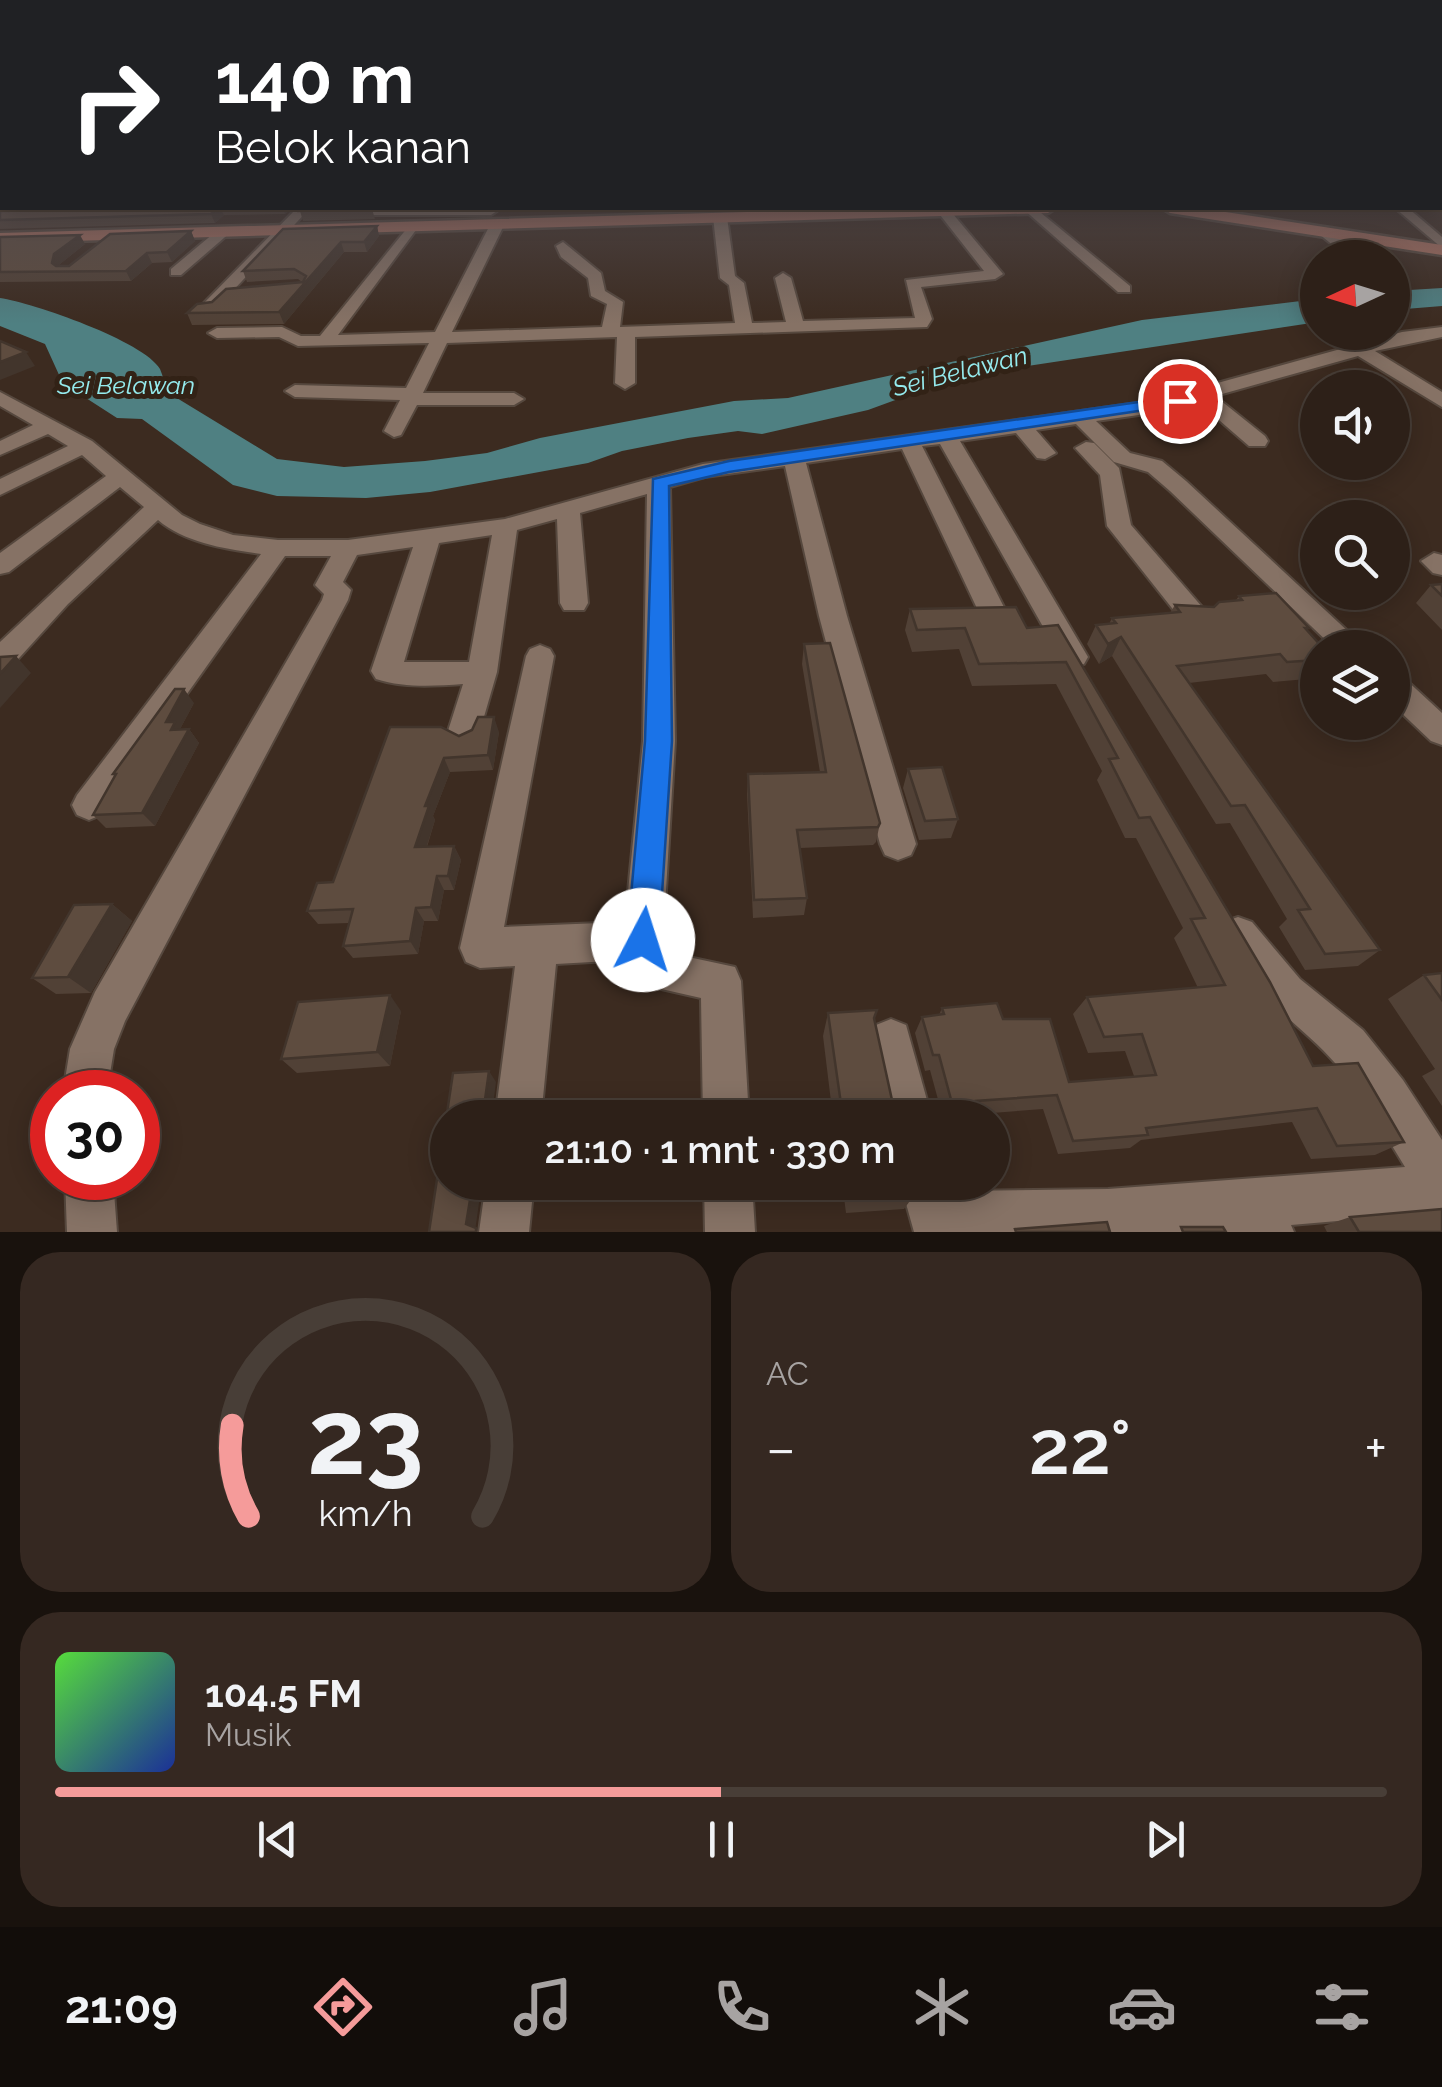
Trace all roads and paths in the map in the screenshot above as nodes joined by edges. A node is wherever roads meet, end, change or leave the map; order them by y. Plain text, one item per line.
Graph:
1 (302, 210) edge
2 (889, 210) edge
3 (954, 210) edge
4 (1030, 210) edge
5 (1198, 210) edge
6 (1403, 210) edge
7 (374, 212) edge
8 (1249, 213) edge
9 (609, 214) edge
10 (724, 214) edge
11 (492, 216) edge
12 (143, 218) edge
13 (412, 226) junction
14 (281, 230) junction
15 (225, 231) junction
16 (1324, 231) junction
17 (0, 238) edge
18 (108, 240) junction
19 (1336, 240) edge
20 (562, 246) dead end
21 (1442, 247) edge
22 (176, 272) dead end
23 (783, 278) dead end
24 (243, 290) edge
25 (1124, 290) dead end
26 (224, 291) junction
27 (208, 308) edge
28 (796, 328) junction
29 (744, 330) junction
30 (1442, 332) edge
31 (218, 333) dead end
32 (618, 334) junction
33 (441, 340) junction
34 (325, 341) junction
35 (1363, 351) junction
36 (626, 382) dead end
37 (296, 391) dead end
38 (1202, 394) junction
39 (411, 397) junction
40 (0, 398) edge
41 (514, 399) dead end
42 (1442, 401) edge
43 (1069, 418) junction
44 (40, 423) junction
45 (1020, 424) junction
46 (394, 431) dead end
47 (0, 435) edge
48 (946, 435) junction
49 (910, 442) junction
50 (1257, 442) dead end
51 (84, 446) junction
52 (0, 450) edge
53 (1045, 453) dead end
54 (794, 457) junction
55 (120, 476) junction
56 (660, 482) junction
57 (0, 488) edge
58 (158, 507) junction
59 (568, 510) junction
60 (506, 526) junction
61 (428, 538) junction
62 (278, 548) junction
63 (348, 548) junction
64 (0, 566) edge
65 (574, 602) dead end
66 (1193, 615) edge
67 (996, 618) edge
68 (1333, 630) edge
69 (540, 656) dead end
70 (0, 660) edge
71 (482, 672) junction
72 (1089, 682) edge
73 (1410, 703) edge
74 (1442, 732) edge
75 (463, 734) edge
76 (88, 805) dead end
77 (898, 844) dead end
78 (1215, 901) edge
79 (643, 940) junction
80 (538, 944) junction
81 (890, 1040) dead end
82 (88, 1070) edge
83 (520, 1100) edge
84 (725, 1100) edge
85 (905, 1100) edge
86 (1442, 1186) edge
87 (90, 1200) edge
88 (508, 1200) edge
89 (729, 1200) edge
90 (930, 1210) edge
91 (1263, 1218) edge
92 (1111, 1222) edge
93 (92, 1232) edge
94 (504, 1232) edge
95 (730, 1232) edge

1 - 14 street
2 - 10 main road
3 - 28 street
4 - 25 street
5 - 8 main road
6 - 21 street
7 - 11 street
8 - 16 main road
9 - 10 main road
9 - 11 main road
10 - 29 street
11 - 13 main road
11 - 33 street
12 - 18 street
13 - 14 main road
13 - 34 street
14 - 15 main road
14 - 26 street
15 - 18 main road
15 - 22 street
16 - 19 street
16 - 21 main road
17 - 18 main road
20 - 32 street
23 - 28 street
24 - 26 street
26 - 27 street
28 - 29 street
29 - 32 street
30 - 35 street
31 - 34 street
32 - 33 street
32 - 36 street
33 - 34 street
33 - 39 street
35 - 38 street
35 - 42 street
37 - 39 street
38 - 43 street
38 - 50 street
39 - 41 street
39 - 46 street
40 - 44 street
43 - 45 street
43 - 66 street
43 - 68 street
44 - 47 street
44 - 51 street
44 - 52 street
45 - 48 street
45 - 53 street
48 - 49 street
48 - 72 street
49 - 54 street
49 - 67 street
51 - 55 street
51 - 57 street
54 - 56 street
54 - 77 street
55 - 58 street
55 - 64 street
56 - 59 street
56 - 79 street
58 - 62 street
58 - 70 street
59 - 60 street
59 - 65 street
60 - 61 street
60 - 71 street
61 - 63 street
61 - 71 street
62 - 63 street
62 - 76 street
63 - 82 street
69 - 80 street
71 - 75 street
73 - 74 street
78 - 86 street
79 - 80 street
79 - 84 street
80 - 83 street
81 - 85 street
86 - 91 street
87 - 93 street
88 - 94 street
89 - 95 street
90 - 92 street
91 - 92 street

